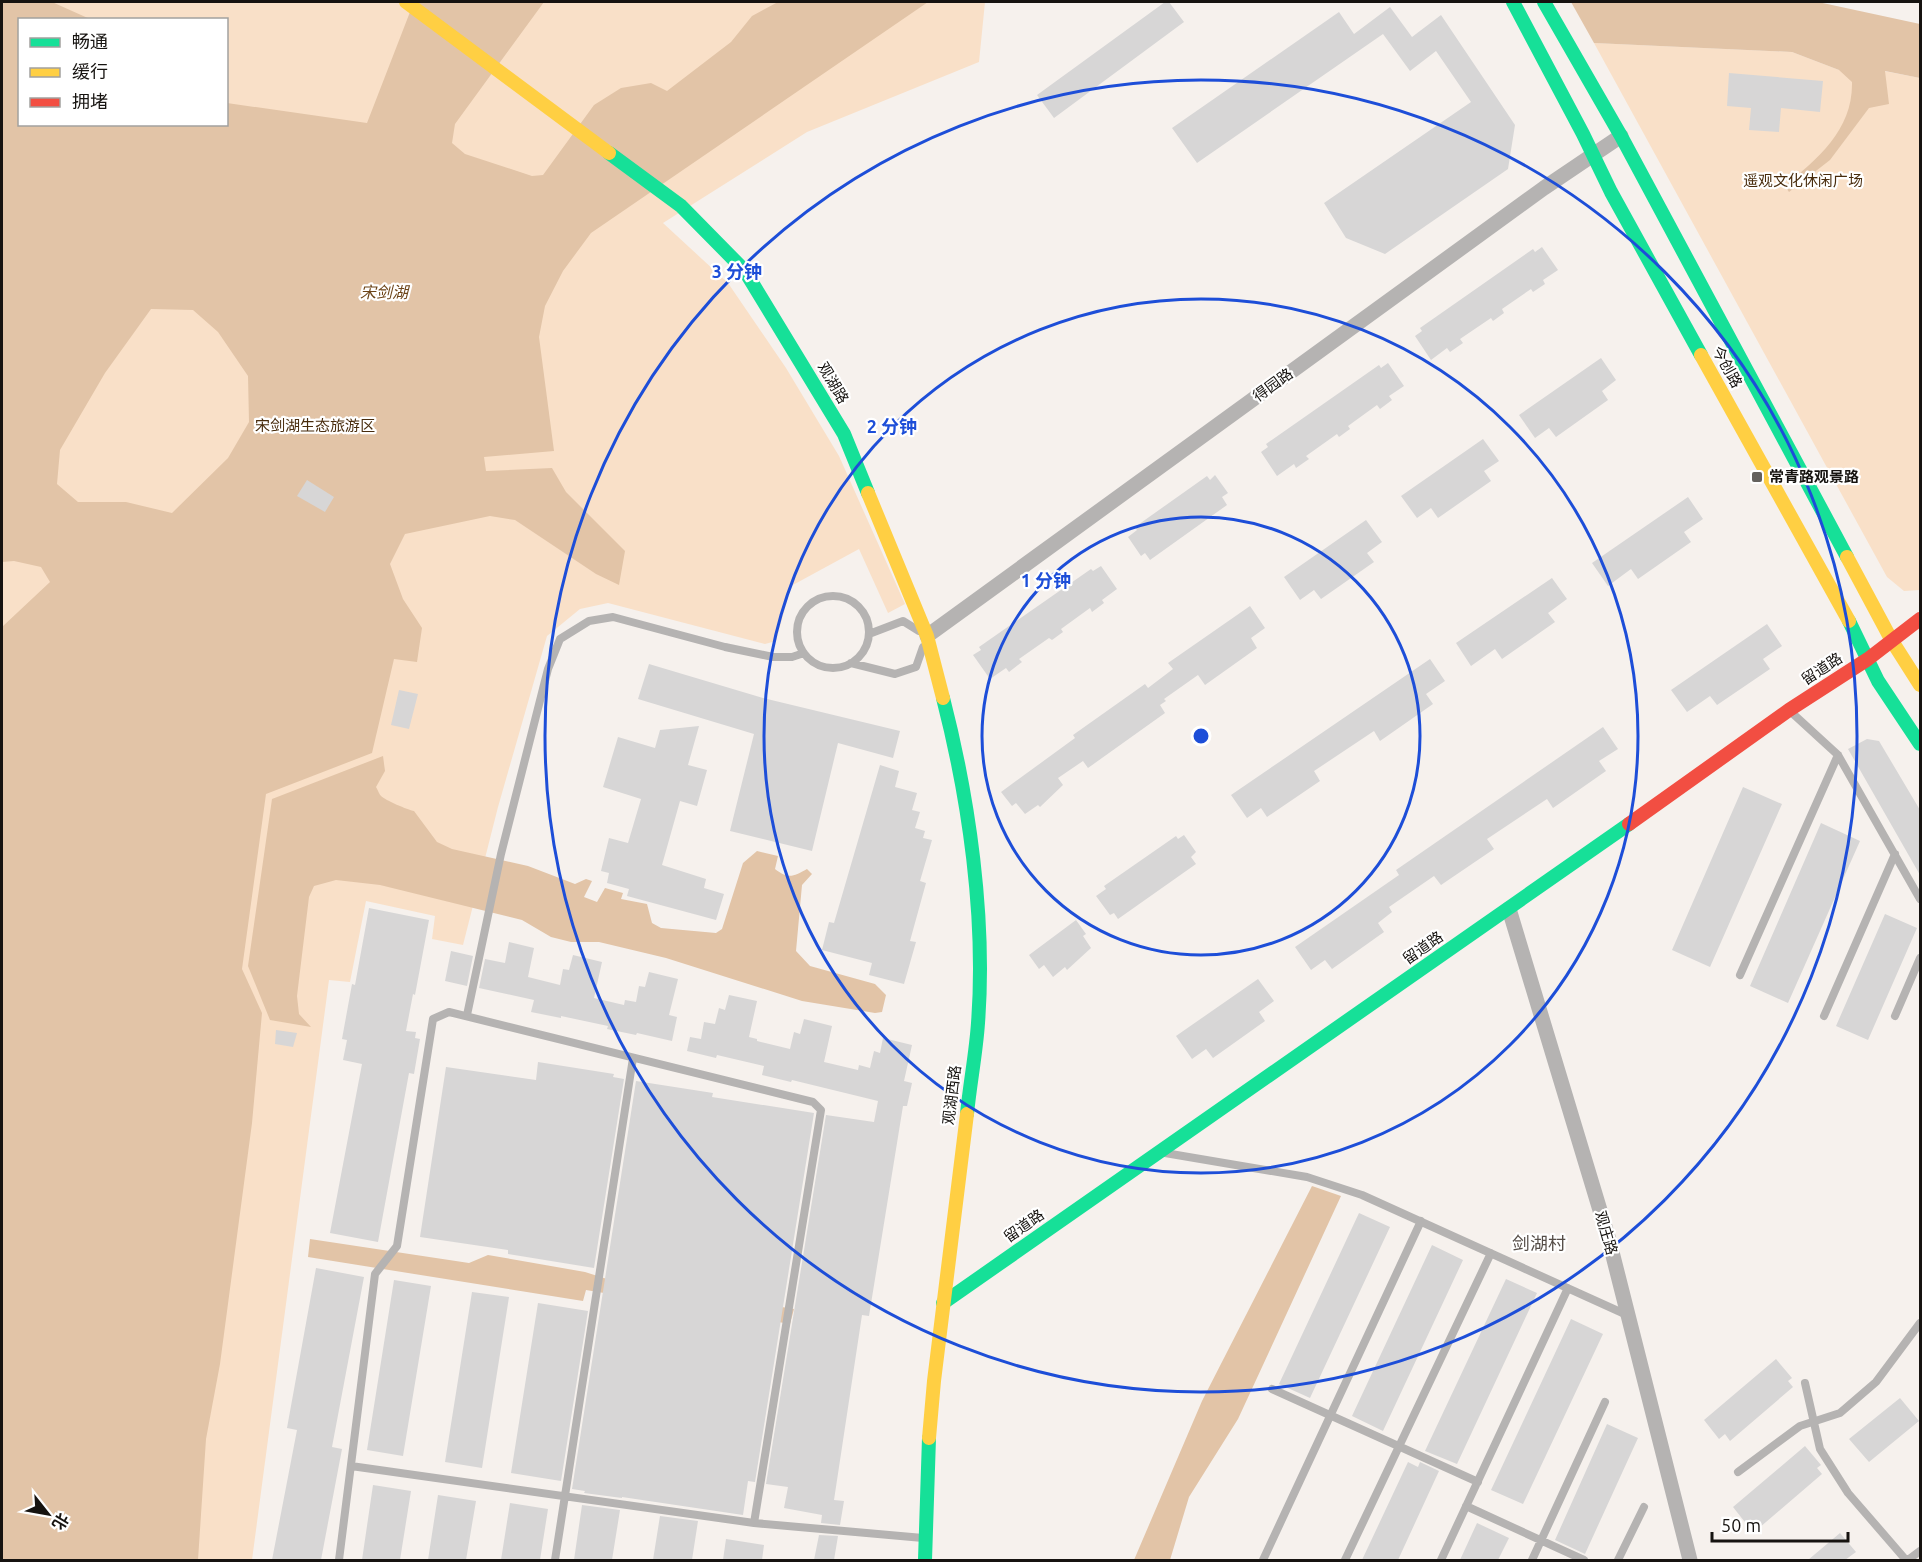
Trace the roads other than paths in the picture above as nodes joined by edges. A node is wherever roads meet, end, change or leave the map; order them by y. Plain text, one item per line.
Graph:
1 (406, 2) edge
2 (1513, 2) edge
3 (1544, 2) edge
4 (1621, 136) junction
5 (1593, 155) junction
6 (1920, 619) edge
7 (869, 634) junction
8 (927, 636) junction
9 (1892, 641) junction
10 (804, 653) junction
11 (1868, 659) junction
12 (851, 663) junction
13 (1920, 685) edge
14 (1789, 710) junction
15 (1920, 744) edge
16 (1838, 756) junction
17 (1895, 854) junction
18 (1920, 899) edge
19 (1509, 909) junction
20 (1920, 958) edge
21 (1740, 975) dead end
22 (467, 1015) junction
23 (1824, 1016) dead end
24 (1895, 1016) dead end
25 (633, 1058) junction
26 (1159, 1152) junction
27 (1421, 1221) junction
28 (1491, 1253) junction
29 (1568, 1288) junction
30 (943, 1303) junction
31 (1628, 1315) junction
32 (1920, 1323) edge
33 (1805, 1383) dead end
34 (1272, 1389) dead end
35 (1605, 1402) dead end
36 (1330, 1416) junction
37 (1814, 1422) junction
38 (1399, 1447) junction
39 (351, 1466) junction
40 (1738, 1472) dead end
41 (1478, 1482) junction
42 (564, 1496) junction
43 (1466, 1506) junction
44 (1644, 1507) dead end
45 (754, 1523) junction
46 (925, 1539) junction
47 (1541, 1541) junction
48 (1920, 1551) edge
49 (339, 1560) edge
50 (555, 1560) edge
51 (925, 1560) edge
52 (1263, 1560) edge
53 (1345, 1560) edge
54 (1441, 1560) edge
55 (1532, 1560) edge
56 (1584, 1560) edge
57 (1618, 1560) edge
58 (1690, 1560) edge
59 (1907, 1560) edge

1 - 8 street, 观湖路
2 - 5 street, 今创路
3 - 4 street, 今创路
4 - 5 street, 得园路
4 - 9 street, 今创路
5 - 8 street, 得园路
5 - 11 street, 今创路
6 - 9 street, 留道路
7 - 8 lane
7 - 10 lane
7 - 12 lane
8 - 12 lane
8 - 30 street, 观湖西路
9 - 11 street, 留道路
9 - 13 street, 今创路
10 - 12 lane
10 - 22 lane
11 - 14 street, 留道路
11 - 15 street, 今创路
14 - 16 lane
14 - 19 street, 留道路
16 - 17 lane
16 - 21 lane
17 - 18 lane
17 - 23 lane
19 - 26 street, 留道路
19 - 31 street, 观庄路
20 - 24 lane
22 - 25 lane
22 - 39 lane
25 - 42 lane
25 - 45 lane
26 - 27 lane
26 - 30 street, 留道路
27 - 28 lane
27 - 36 lane
28 - 29 lane
28 - 38 lane
29 - 31 lane
29 - 41 lane
30 - 46 street, 观湖西路
31 - 58 street, 观庄路
32 - 37 lane
33 - 37 lane
34 - 36 lane
35 - 47 lane
36 - 38 lane
36 - 52 lane
37 - 40 lane
37 - 59 lane
38 - 41 lane
38 - 53 lane
39 - 42 lane
39 - 49 lane
41 - 43 lane
42 - 45 lane
42 - 50 lane
43 - 47 lane
43 - 54 lane
44 - 57 lane
45 - 46 lane
46 - 51 street, 观湖西路
47 - 55 lane
47 - 56 lane
48 - 59 lane

